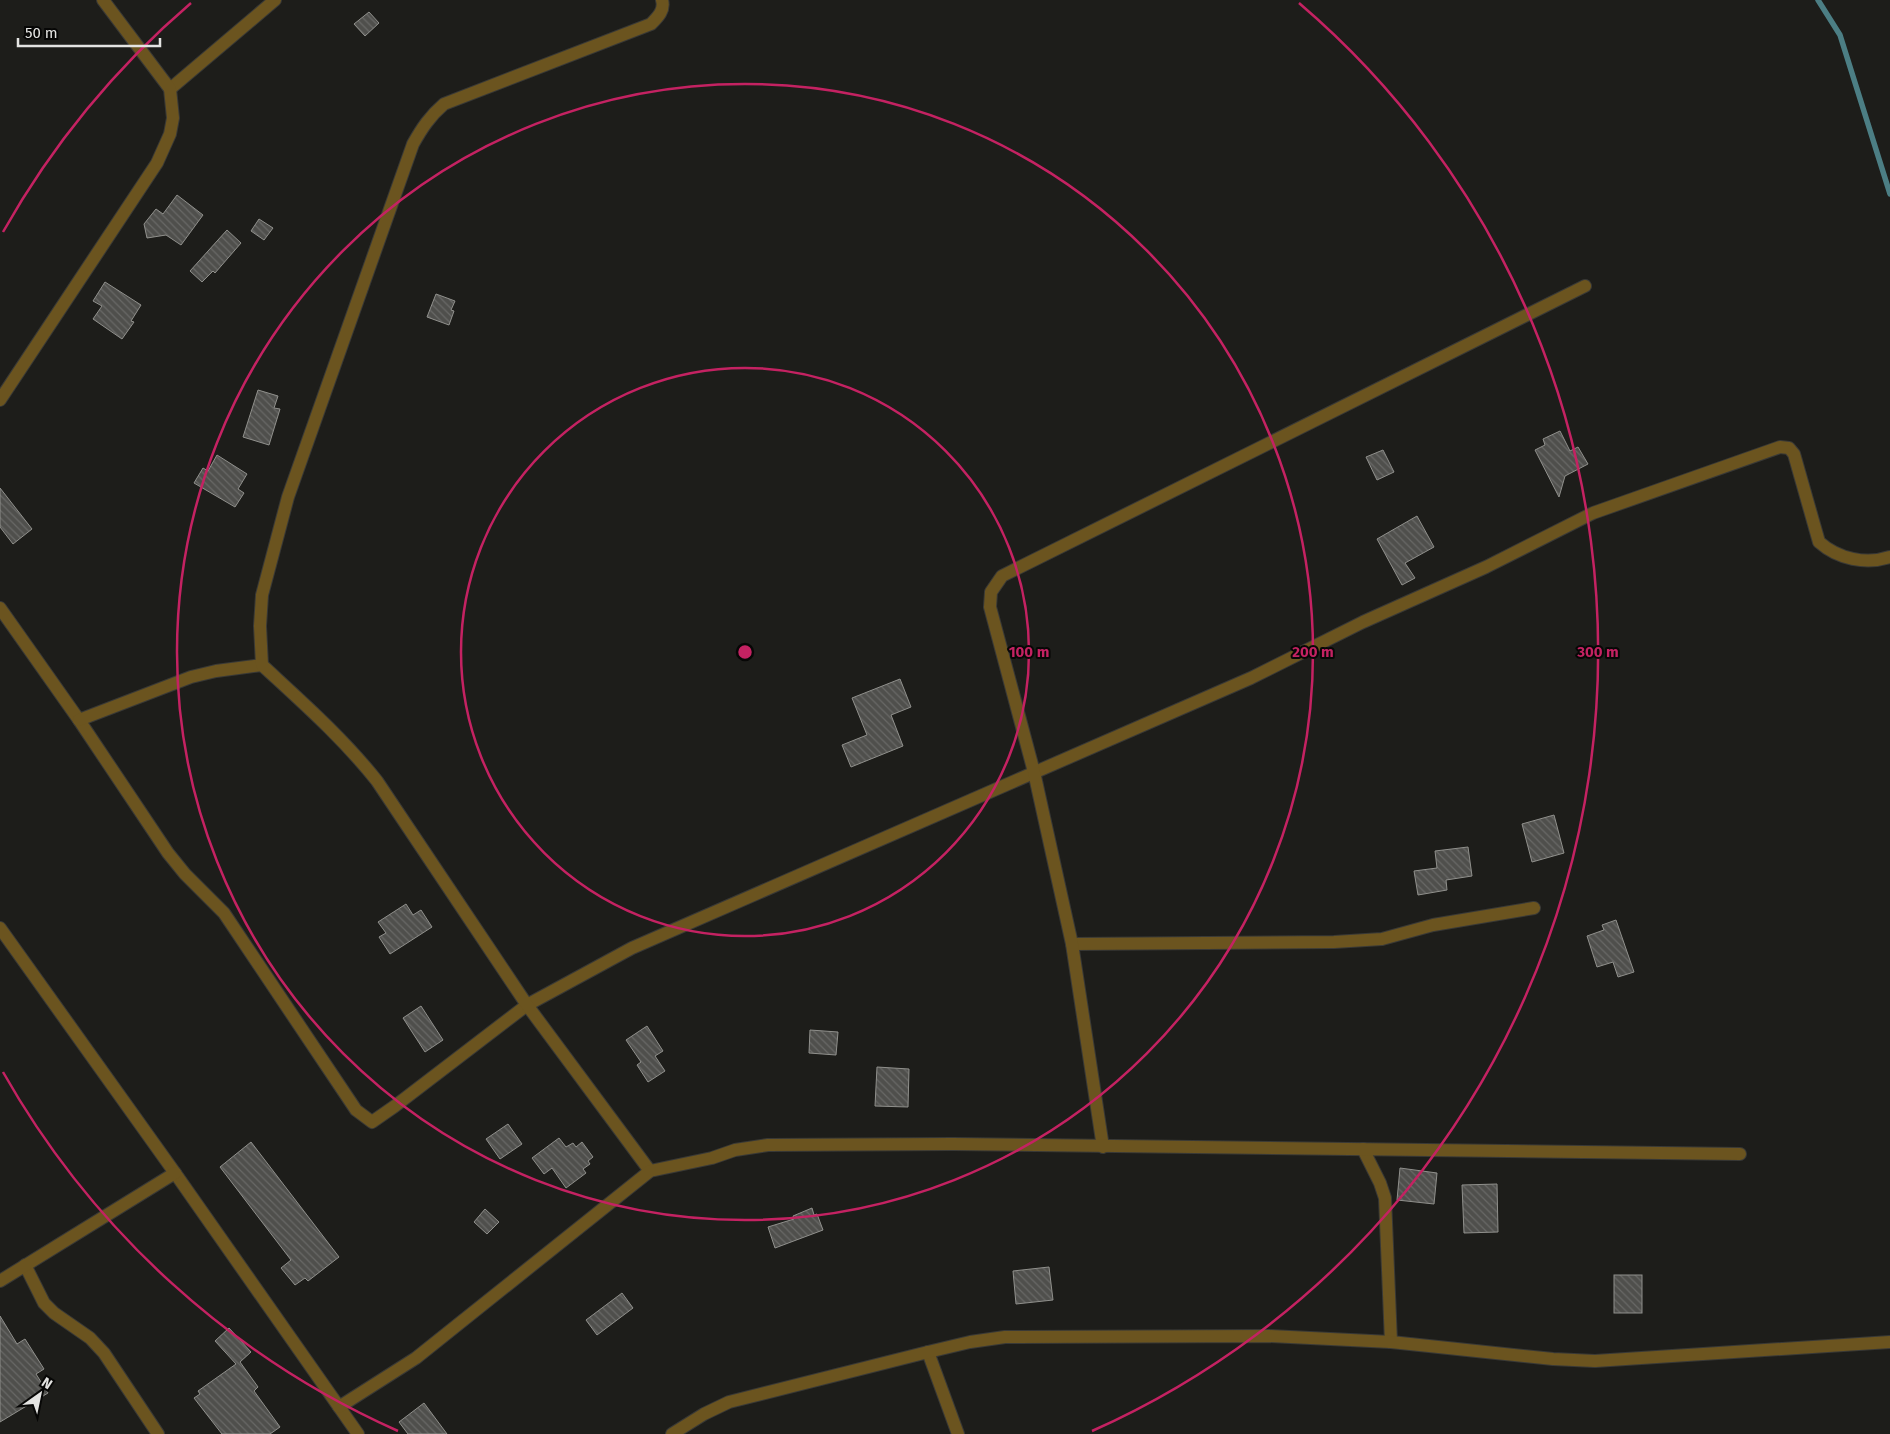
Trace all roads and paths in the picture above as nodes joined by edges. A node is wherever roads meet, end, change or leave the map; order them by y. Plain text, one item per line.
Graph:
1 (104, 0) edge
2 (275, 0) edge
3 (662, 0) edge
4 (170, 89) junction
5 (1585, 286) dead end
6 (0, 400) edge
7 (1890, 557) edge
8 (0, 608) edge
9 (262, 665) junction
10 (79, 720) junction
11 (1034, 772) junction
12 (1534, 908) dead end
13 (0, 928) edge
14 (1072, 944) junction
15 (528, 1005) junction
16 (1103, 1147) junction
17 (1363, 1149) junction
18 (1740, 1154) dead end
19 (650, 1171) junction
20 (175, 1173) junction
21 (25, 1265) junction
22 (0, 1281) edge
23 (1391, 1342) junction
24 (1890, 1342) edge
25 (928, 1352) junction
26 (339, 1407) junction
27 (158, 1434) edge
28 (358, 1434) edge
29 (672, 1434) edge
30 (958, 1434) edge

1 - 4 street
2 - 4 street
3 - 9 street
4 - 6 street
5 - 11 street
7 - 11 street
8 - 10 street
9 - 10 street
9 - 15 street
10 - 15 street
11 - 14 street
11 - 15 street
12 - 14 street
13 - 20 street
14 - 16 street
15 - 19 street
16 - 17 street
16 - 19 street
17 - 18 street
17 - 23 street
19 - 26 street
20 - 21 street
20 - 26 street
21 - 22 street
21 - 27 street
23 - 24 street
23 - 25 street
25 - 29 street
25 - 30 street
26 - 28 street

